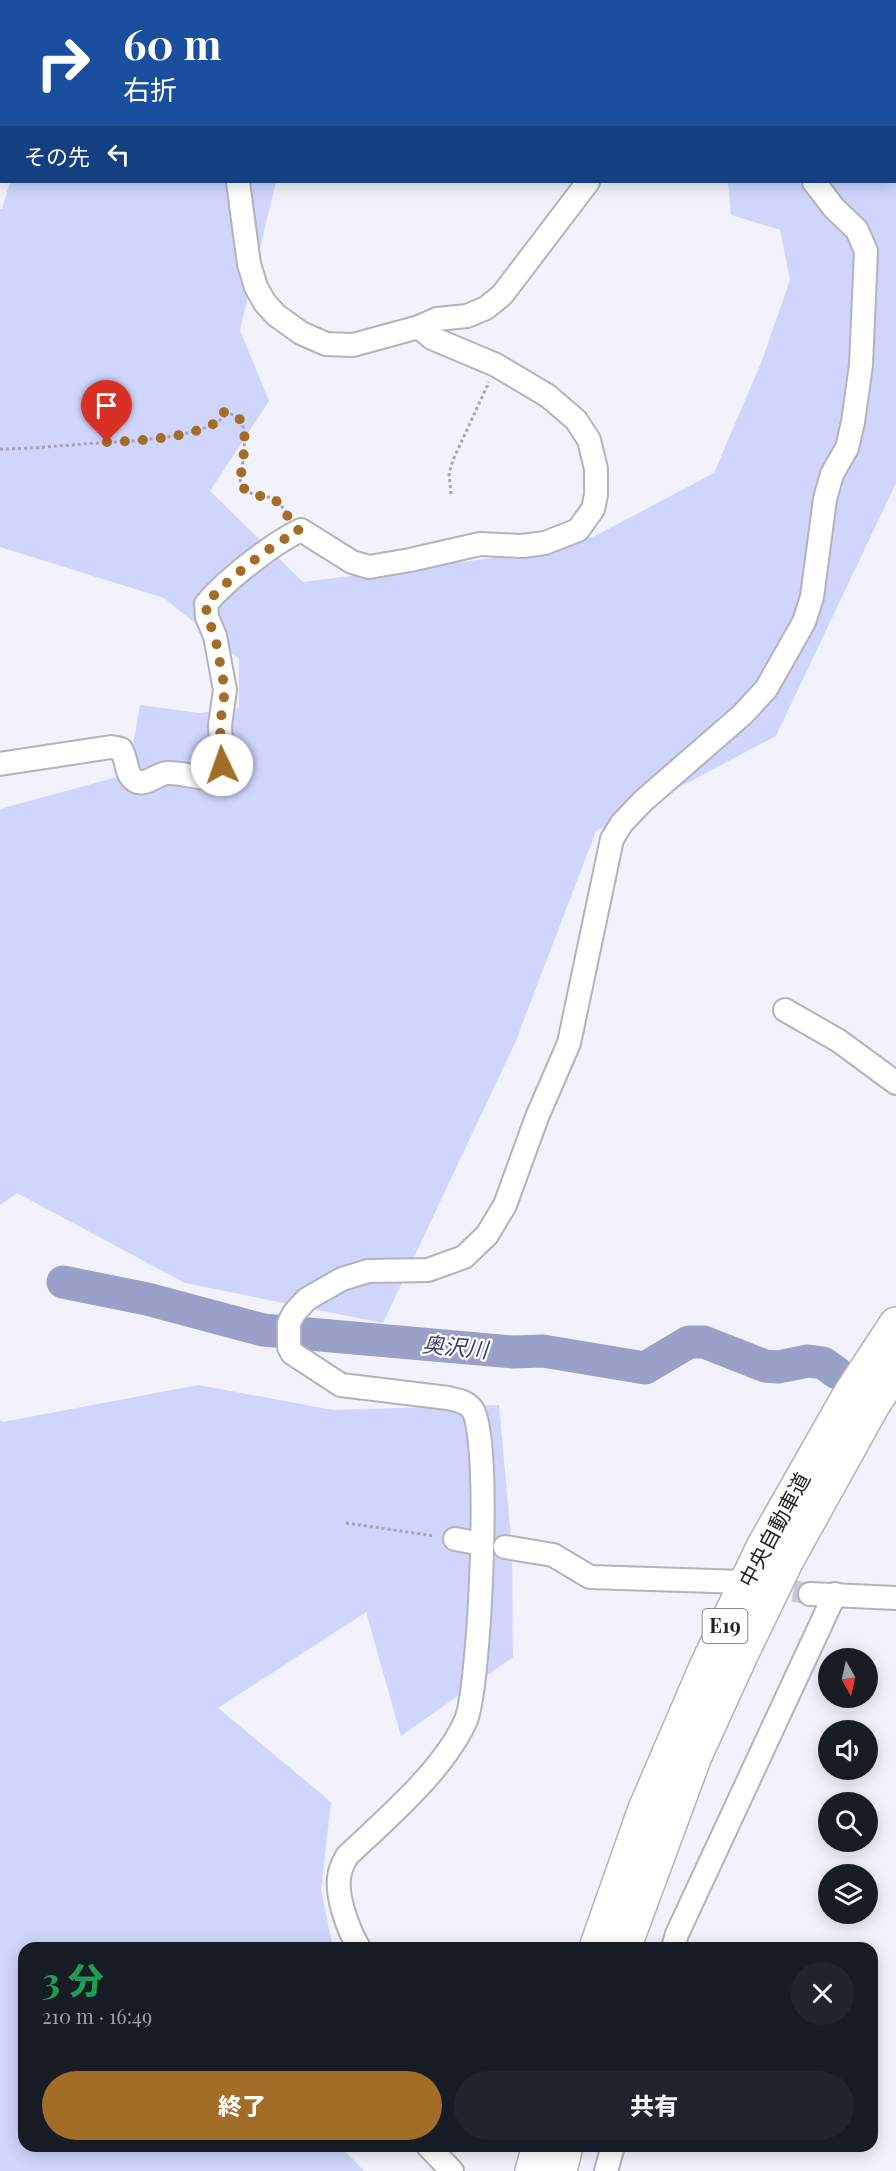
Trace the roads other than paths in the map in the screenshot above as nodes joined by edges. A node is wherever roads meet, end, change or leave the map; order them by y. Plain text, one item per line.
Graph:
1 (238, 183) edge
2 (587, 183) edge
3 (815, 183) edge
4 (419, 327) junction
5 (0, 764) edge
6 (785, 1010) dead end
7 (896, 1083) edge
8 (896, 1324) edge
9 (896, 1370) edge
10 (454, 1539) road end
11 (482, 1544) junction
12 (505, 1547) dead end
13 (744, 1582) tunnel mouth
14 (810, 1594) tunnel mouth
15 (835, 1594) junction
16 (896, 1598) edge
17 (356, 1942) edge
18 (598, 1942) edge
19 (626, 1942) edge
20 (675, 1942) edge
21 (434, 2152) edge
22 (537, 2152) edge
23 (565, 2152) edge
24 (611, 2152) edge
25 (452, 2171) edge
26 (532, 2171) edge
27 (560, 2171) edge
28 (606, 2171) edge

1 - 4 street
2 - 4 street
3 - 11 street
4 - 5 street
6 - 7 street
8 - 18 highway, 中央自動車道 / E19
9 - 19 highway, 中央自動車道 / E19
10 - 11 street
11 - 17 street
12 - 13 street
14 - 15 street
15 - 16 street
15 - 20 street
21 - 25 street
22 - 26 highway
23 - 27 highway
24 - 28 street

